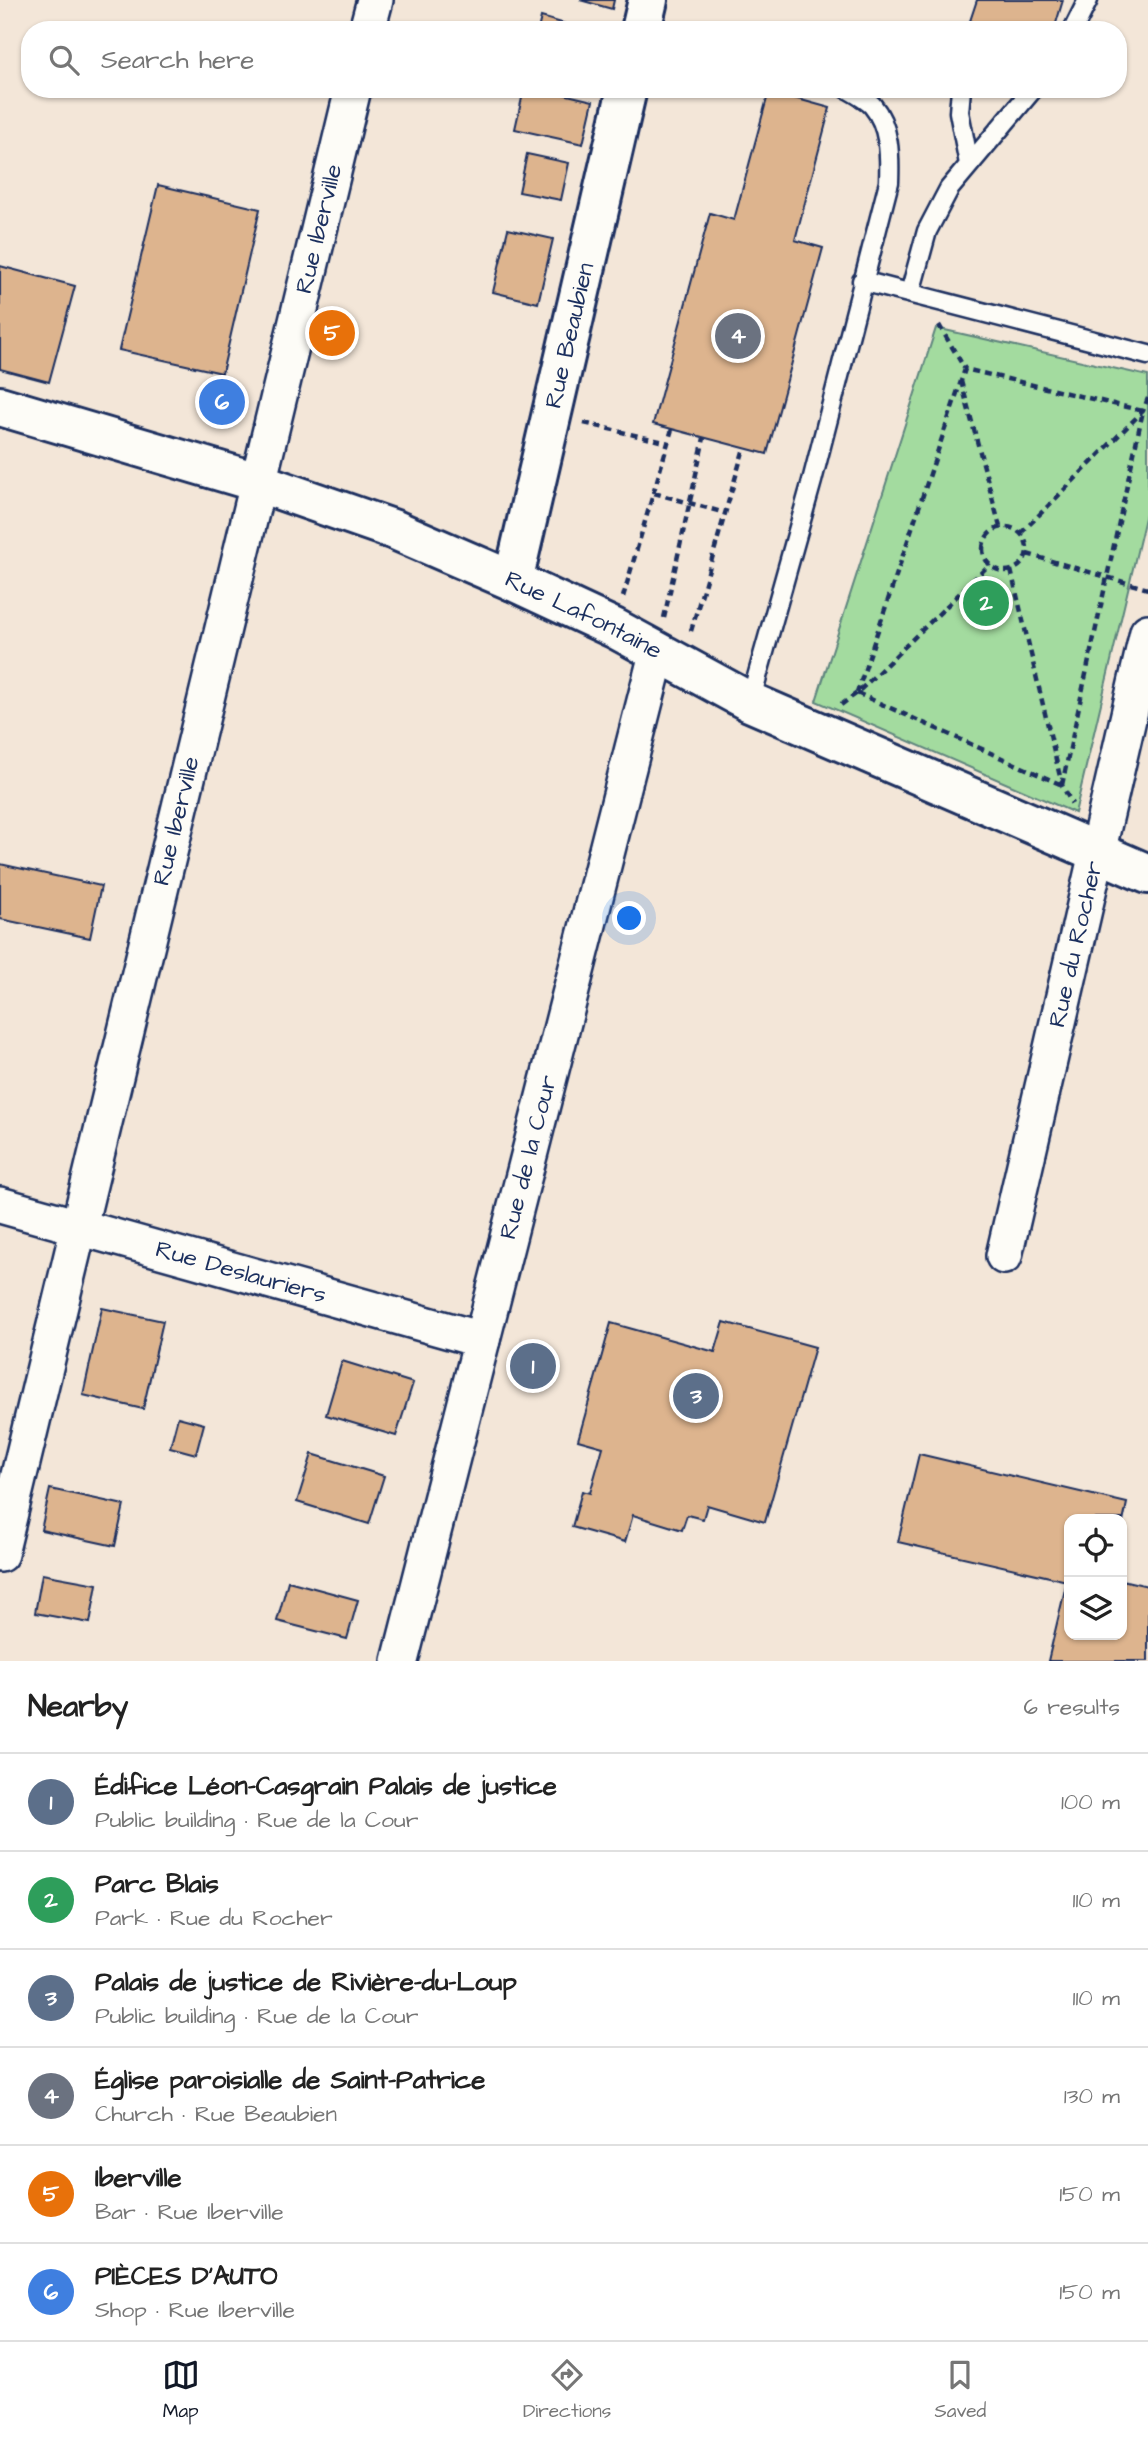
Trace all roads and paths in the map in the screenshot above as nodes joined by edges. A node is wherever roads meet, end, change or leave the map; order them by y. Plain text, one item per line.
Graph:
1 (375, 0) edge
2 (1088, 0) edge
3 (369, 21) edge
4 (1078, 21) edge
5 (351, 98) edge
6 (625, 98) edge
7 (862, 98) edge
8 (960, 98) edge
9 (1024, 98) edge
10 (969, 164) junction
11 (862, 281) junction
12 (916, 295) junction
13 (1148, 355) edge
14 (965, 369) junction
15 (961, 380) junction
16 (1148, 398) edge
17 (0, 406) edge
18 (1143, 411) junction
19 (553, 415) junction
20 (672, 429) dead end
21 (704, 438) dead end
22 (668, 443) junction
23 (744, 448) dead end
24 (257, 481) junction
25 (654, 493) junction
26 (688, 503) junction
27 (725, 513) junction
28 (1000, 527) junction
29 (1021, 533) junction
30 (1027, 554) junction
31 (990, 564) junction
32 (1011, 570) junction
33 (1107, 577) junction
34 (513, 580) junction
35 (1148, 589) edge
36 (614, 628) junction
37 (1148, 632) edge
38 (669, 660) junction
39 (857, 693) junction
40 (750, 702) junction
41 (1062, 785) junction
42 (1096, 852) junction
43 (1148, 874) edge
44 (0, 1205) edge
45 (80, 1228) junction
46 (1004, 1256) dead end
47 (482, 1340) junction
48 (0, 1553) edge
49 (400, 1661) edge

1 - 3 street
2 - 4 lane
5 - 24 street, Rue Iberville
6 - 19 main road, Rue Beaubien
7 - 11 lane
8 - 10 lane
9 - 10 lane
10 - 12 lane
11 - 12 lane
11 - 40 lane
12 - 13 lane
12 - 14 path
14 - 15 path
14 - 18 path
15 - 28 path
15 - 39 path
16 - 18 path
17 - 24 main road, Rue Lafontaine
18 - 29 path
18 - 33 path
19 - 22 path
19 - 34 main road, Rue Beaubien
20 - 22 path
21 - 26 path
22 - 25 path
23 - 27 path
24 - 34 main road, Rue Lafontaine
24 - 45 street, Rue Iberville
25 - 26 path
25 - 36 path
26 - 27 path
26 - 38 path
27 - 38 path
28 - 29 path
28 - 31 path
29 - 30 path
30 - 32 path
30 - 33 path
31 - 32 path
31 - 39 path
32 - 41 path
33 - 35 path
33 - 41 path
34 - 36 main road, Rue Lafontaine
36 - 38 main road, Rue Lafontaine
37 - 42 street, Rue du Rocher
38 - 40 main road, Rue Lafontaine
38 - 47 street, Rue de la Cour
39 - 41 path
40 - 42 main road, Rue Lafontaine
42 - 43 main road, Rue Lafontaine
42 - 46 street, Rue du Rocher
44 - 45 street, Rue Deslauriers
45 - 47 street, Rue Deslauriers
45 - 48 street, Rue Iberville
47 - 49 street, Rue de la Cour

